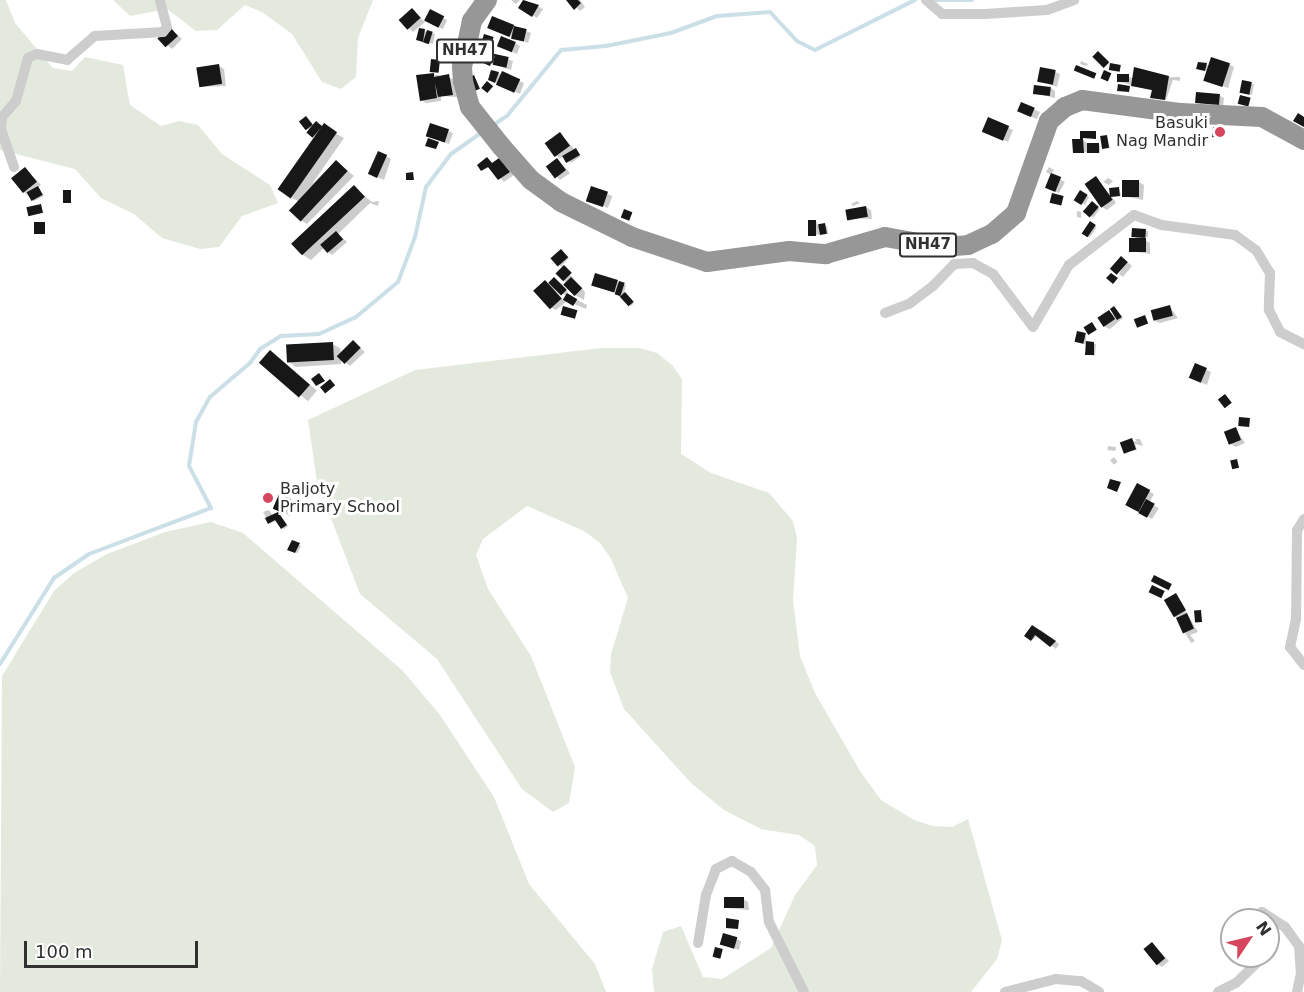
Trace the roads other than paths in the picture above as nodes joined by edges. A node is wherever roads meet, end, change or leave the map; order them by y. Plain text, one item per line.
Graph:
1 (160, 0) edge
2 (487, 0) edge
3 (926, 0) edge
4 (1074, 0) edge
5 (1304, 140) edge
6 (14, 167) dead end
7 (885, 313) dead end
8 (1304, 344) edge
9 (1304, 519) edge
10 (1304, 665) edge
11 (1280, 924) edge
12 (698, 943) dead end
13 (1252, 968) edge
14 (804, 992) edge
15 (1005, 992) edge
16 (1099, 992) edge
17 (1218, 992) edge
18 (1297, 992) edge

1 - 6 street
2 - 5 highway, NH47
3 - 4 street
7 - 8 street
9 - 10 street
11 - 18 street
12 - 14 street
13 - 17 street
15 - 16 street

